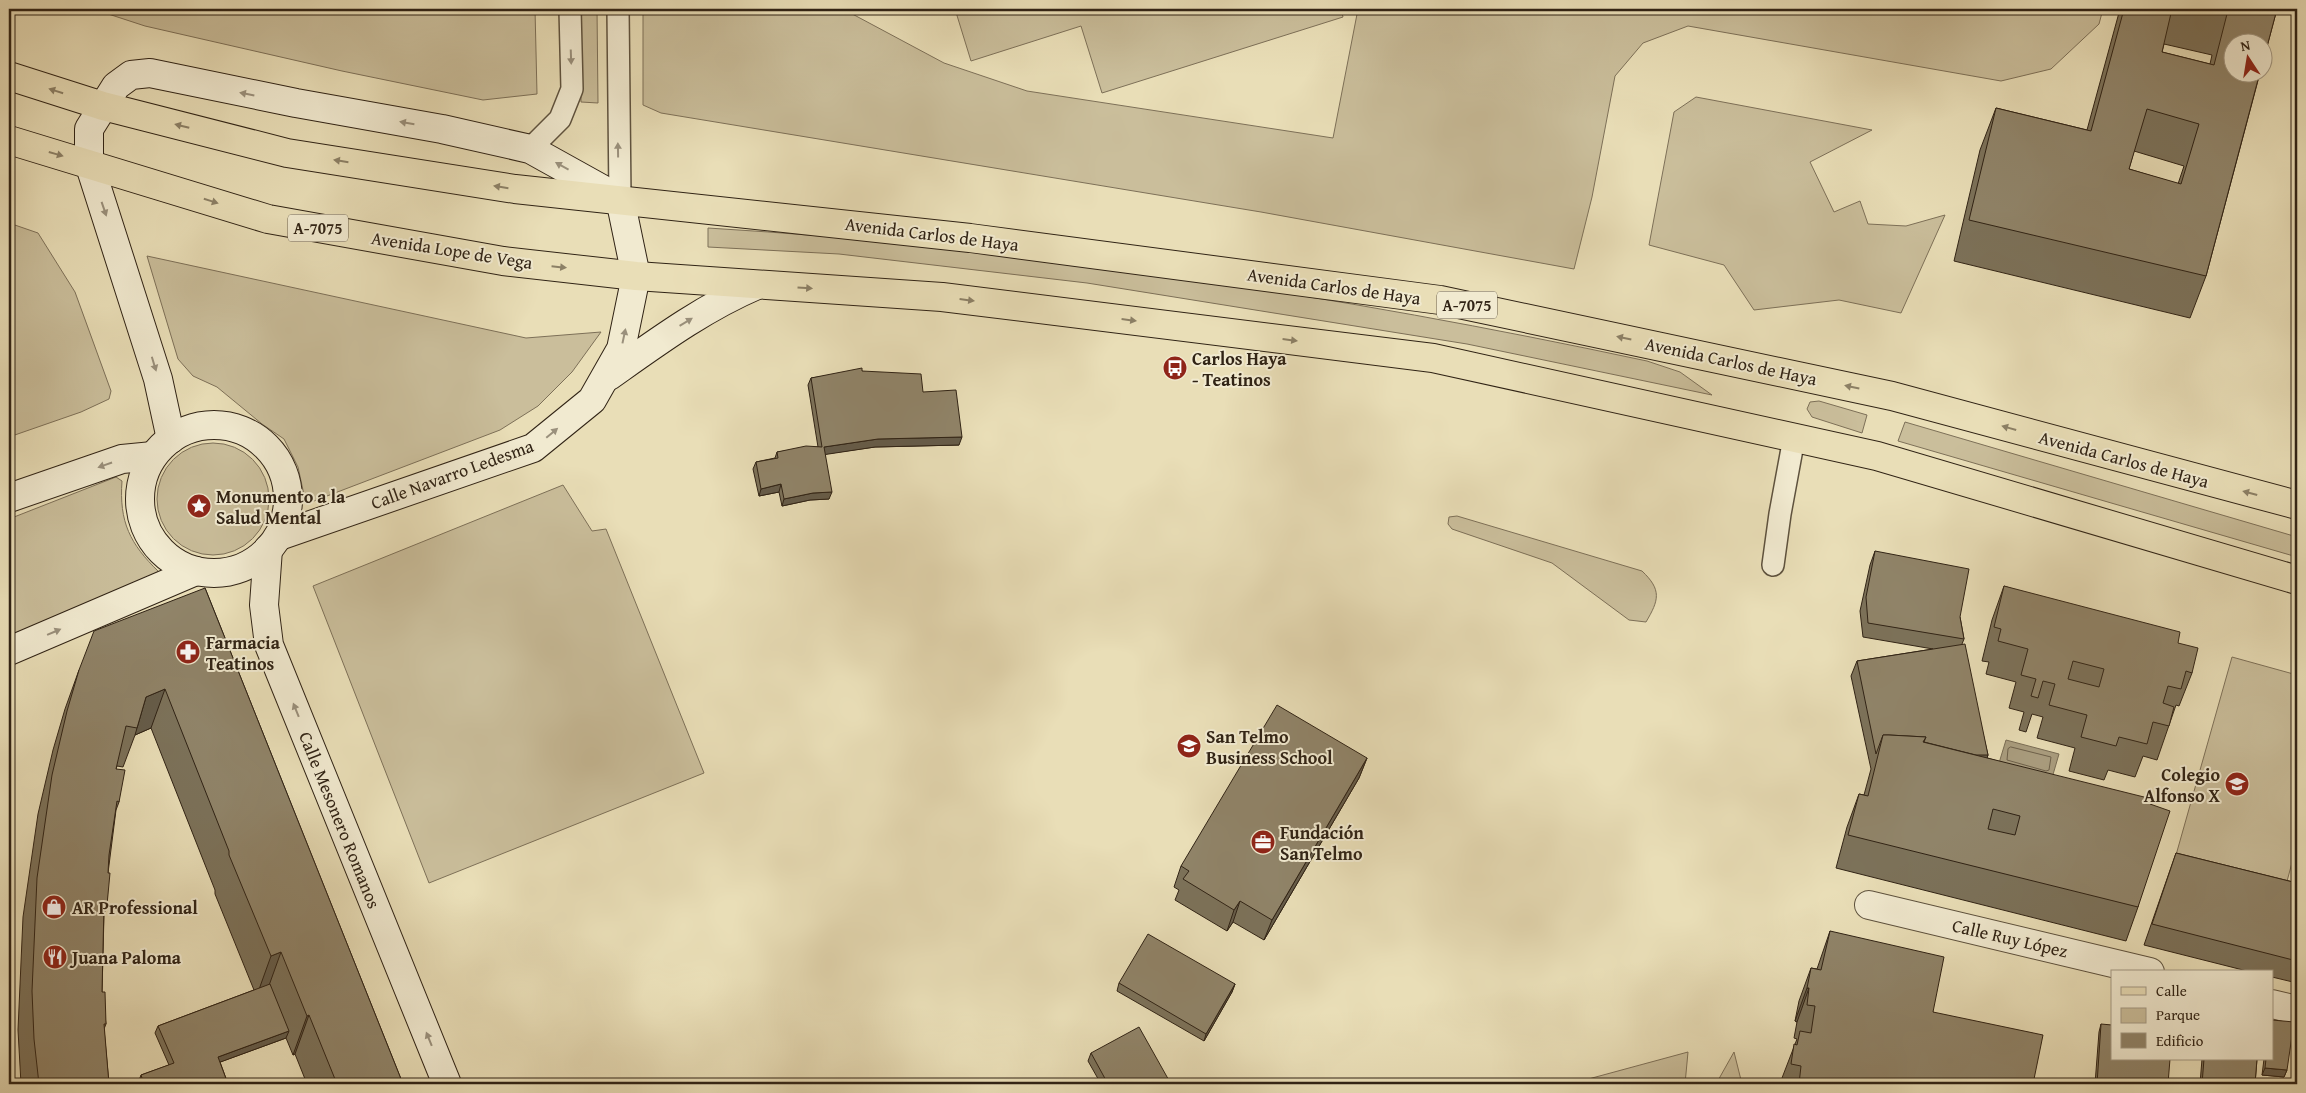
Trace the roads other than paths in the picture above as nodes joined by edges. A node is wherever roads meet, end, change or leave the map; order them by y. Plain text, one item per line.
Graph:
1 (570, 9) edge
2 (618, 9) edge
3 (9, 76) edge
4 (103, 106) junction
5 (9, 140) edge
6 (530, 148) junction
7 (89, 163) junction
8 (620, 199) junction
9 (636, 276) junction
10 (757, 285) junction
11 (604, 380) junction
12 (1794, 438) junction
13 (162, 447) junction
14 (9, 498) edge
15 (2297, 505) edge
16 (273, 543) junction
17 (1773, 565) dead end
18 (196, 571) junction
19 (2297, 580) edge
20 (9, 651) edge
21 (1869, 905) dead end
22 (2142, 970) edge
23 (2274, 1004) edge
24 (2297, 1010) edge
25 (447, 1084) edge

1 -> 6 lane
8 -> 2 lane
4 -> 3 main road, A-7075
6 -> 4 main road
4 - 7 main road
8 -> 4 main road, A-7075
5 -> 7 main road, Avenida Lope de Vega / A-7075
8 -> 6 main road
7 -> 9 main road, Avenida Lope de Vega / A-7075
7 -> 13 main road
8 - 9 main road
15 -> 8 main road, Avenida Carlos de Haya / A-7075
9 - 10 main road, Avenida Lope de Vega / A-7075
11 -> 9 main road, Calle Navarro Ledesma
11 -> 10 main road
10 -> 12 main road, A-7075
16 -> 11 main road, Calle Navarro Ledesma
12 - 17 lane
12 - 19 main road, A-7075
13 -> 14 main road
13 - 16 main road
13 - 18 main road
16 - 18 main road
25 -> 16 main road, Calle Mesonero Romanos
20 -> 18 main road
21 - 22 main road, Calle Ruy López
23 - 24 main road

